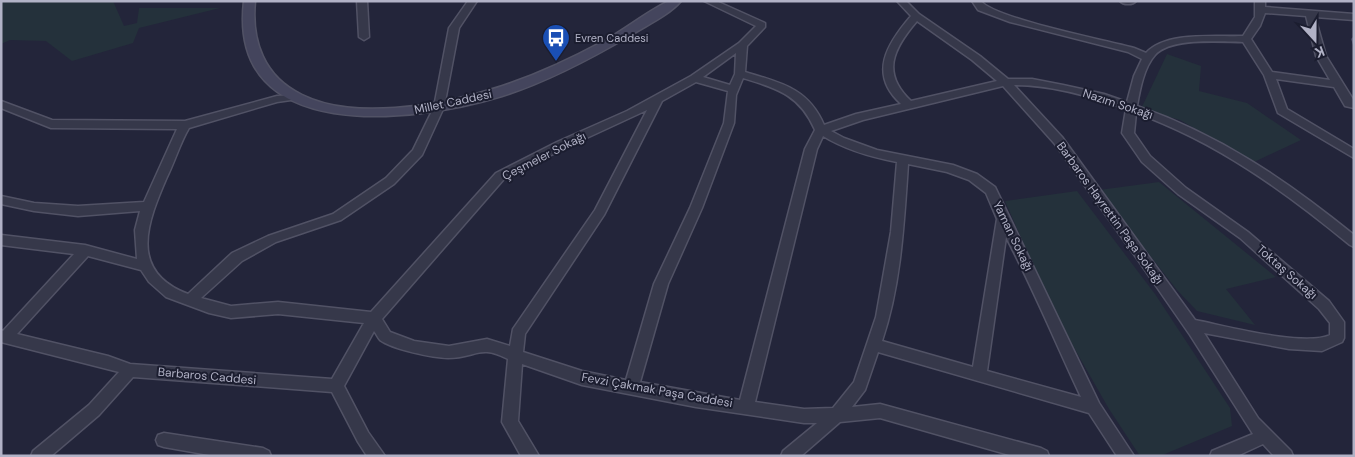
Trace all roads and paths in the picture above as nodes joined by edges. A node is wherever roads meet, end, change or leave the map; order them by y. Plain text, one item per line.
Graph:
1 (250, 1) edge
2 (362, 1) edge
3 (472, 1) edge
4 (676, 1) edge
5 (708, 1) edge
6 (902, 1) edge
7 (976, 1) edge
8 (1124, 1) edge
9 (1132, 1) edge
10 (1261, 6) edge
11 (1310, 15) junction
12 (916, 16) junction
13 (1354, 17) edge
14 (364, 38) dead end
15 (1246, 39) junction
16 (742, 45) junction
17 (1148, 58) junction
18 (740, 74) junction
19 (1269, 75) junction
20 (695, 78) junction
21 (1005, 82) junction
22 (1338, 84) junction
23 (733, 89) junction
24 (294, 97) junction
25 (656, 100) junction
26 (1, 104) edge
27 (909, 105) junction
28 (1354, 105) edge
29 (439, 107) junction
30 (1131, 108) junction
31 (185, 125) junction
32 (821, 130) junction
33 (1354, 154) edge
34 (903, 160) junction
35 (1, 200) edge
36 (146, 206) junction
37 (1002, 219) junction
38 (1, 240) edge
39 (1354, 242) edge
40 (85, 250) junction
41 (145, 266) junction
42 (189, 302) junction
43 (374, 318) junction
44 (1190, 324) junction
45 (4, 337) edge
46 (874, 345) junction
47 (514, 355) junction
48 (130, 370) junction
49 (979, 374) junction
50 (336, 386) junction
51 (631, 387) junction
52 (746, 406) junction
53 (1094, 408) junction
54 (837, 415) junction
55 (1265, 436) junction
56 (164, 440) dead end
57 (39, 456) edge
58 (263, 456) edge
59 (376, 456) edge
60 (531, 456) edge
61 (789, 456) edge
62 (1042, 456) edge
63 (1126, 456) edge
64 (1218, 456) edge
65 (1285, 456) edge

1 - 24 street, Millet Caddesi
2 - 14 street
3 - 29 street
4 - 29 street, Millet Caddesi
5 - 16 street, Çeşmeler Sokağı
6 - 12 street, Barbaros Hayrettin Paşa Sokağı
7 - 17 street
8 - 9 street
10 - 11 street
10 - 15 street
11 - 13 street
11 - 22 street
12 - 21 street, Barbaros Hayrettin Paşa Sokağı
12 - 27 street
15 - 17 street
15 - 19 street
16 - 18 street
16 - 20 street, Çeşmeler Sokağı
17 - 30 street
18 - 23 street
18 - 32 street
19 - 22 street
19 - 33 street
20 - 23 street
20 - 25 street, Çeşmeler Sokağı
21 - 27 street, Nazım Sokağı
21 - 30 street, Nazım Sokağı
21 - 44 street, Barbaros Hayrettin Paşa Sokağı
22 - 28 street
23 - 51 street
24 - 29 street, Millet Caddesi
24 - 31 street
25 - 43 street, Çeşmeler Sokağı
25 - 47 street
26 - 31 street
27 - 32 street, Nazım Sokağı
29 - 42 street
30 - 39 street, Nazım Sokağı
30 - 44 street, Toktaş Sokağı
31 - 36 street
32 - 34 street, Yaman Sokağı
32 - 52 street
34 - 37 street, Yaman Sokağı
34 - 46 street
35 - 36 street
36 - 41 street
37 - 49 street
37 - 53 street, Yaman Sokağı
38 - 40 street
40 - 41 street
40 - 45 street
41 - 42 street
42 - 43 street
43 - 47 street, Fevzi Çakmak Paşa Caddesi
43 - 50 street, Çeşmeler Sokağı
44 - 55 street, Barbaros Hayrettin Paşa Sokağı
45 - 48 street, Barbaros Caddesi
46 - 49 street
46 - 54 street
47 - 51 street, Fevzi Çakmak Paşa Caddesi
47 - 60 street
48 - 50 street, Barbaros Caddesi
48 - 57 street
49 - 53 street
50 - 59 street
51 - 52 street, Fevzi Çakmak Paşa Caddesi
52 - 54 street, Fevzi Çakmak Paşa Caddesi
53 - 63 street, Yaman Sokağı
54 - 61 street
54 - 62 street, Fevzi Çakmak Paşa Caddesi
55 - 64 street
55 - 65 street, Barbaros Hayrettin Paşa Sokağı
56 - 58 street

